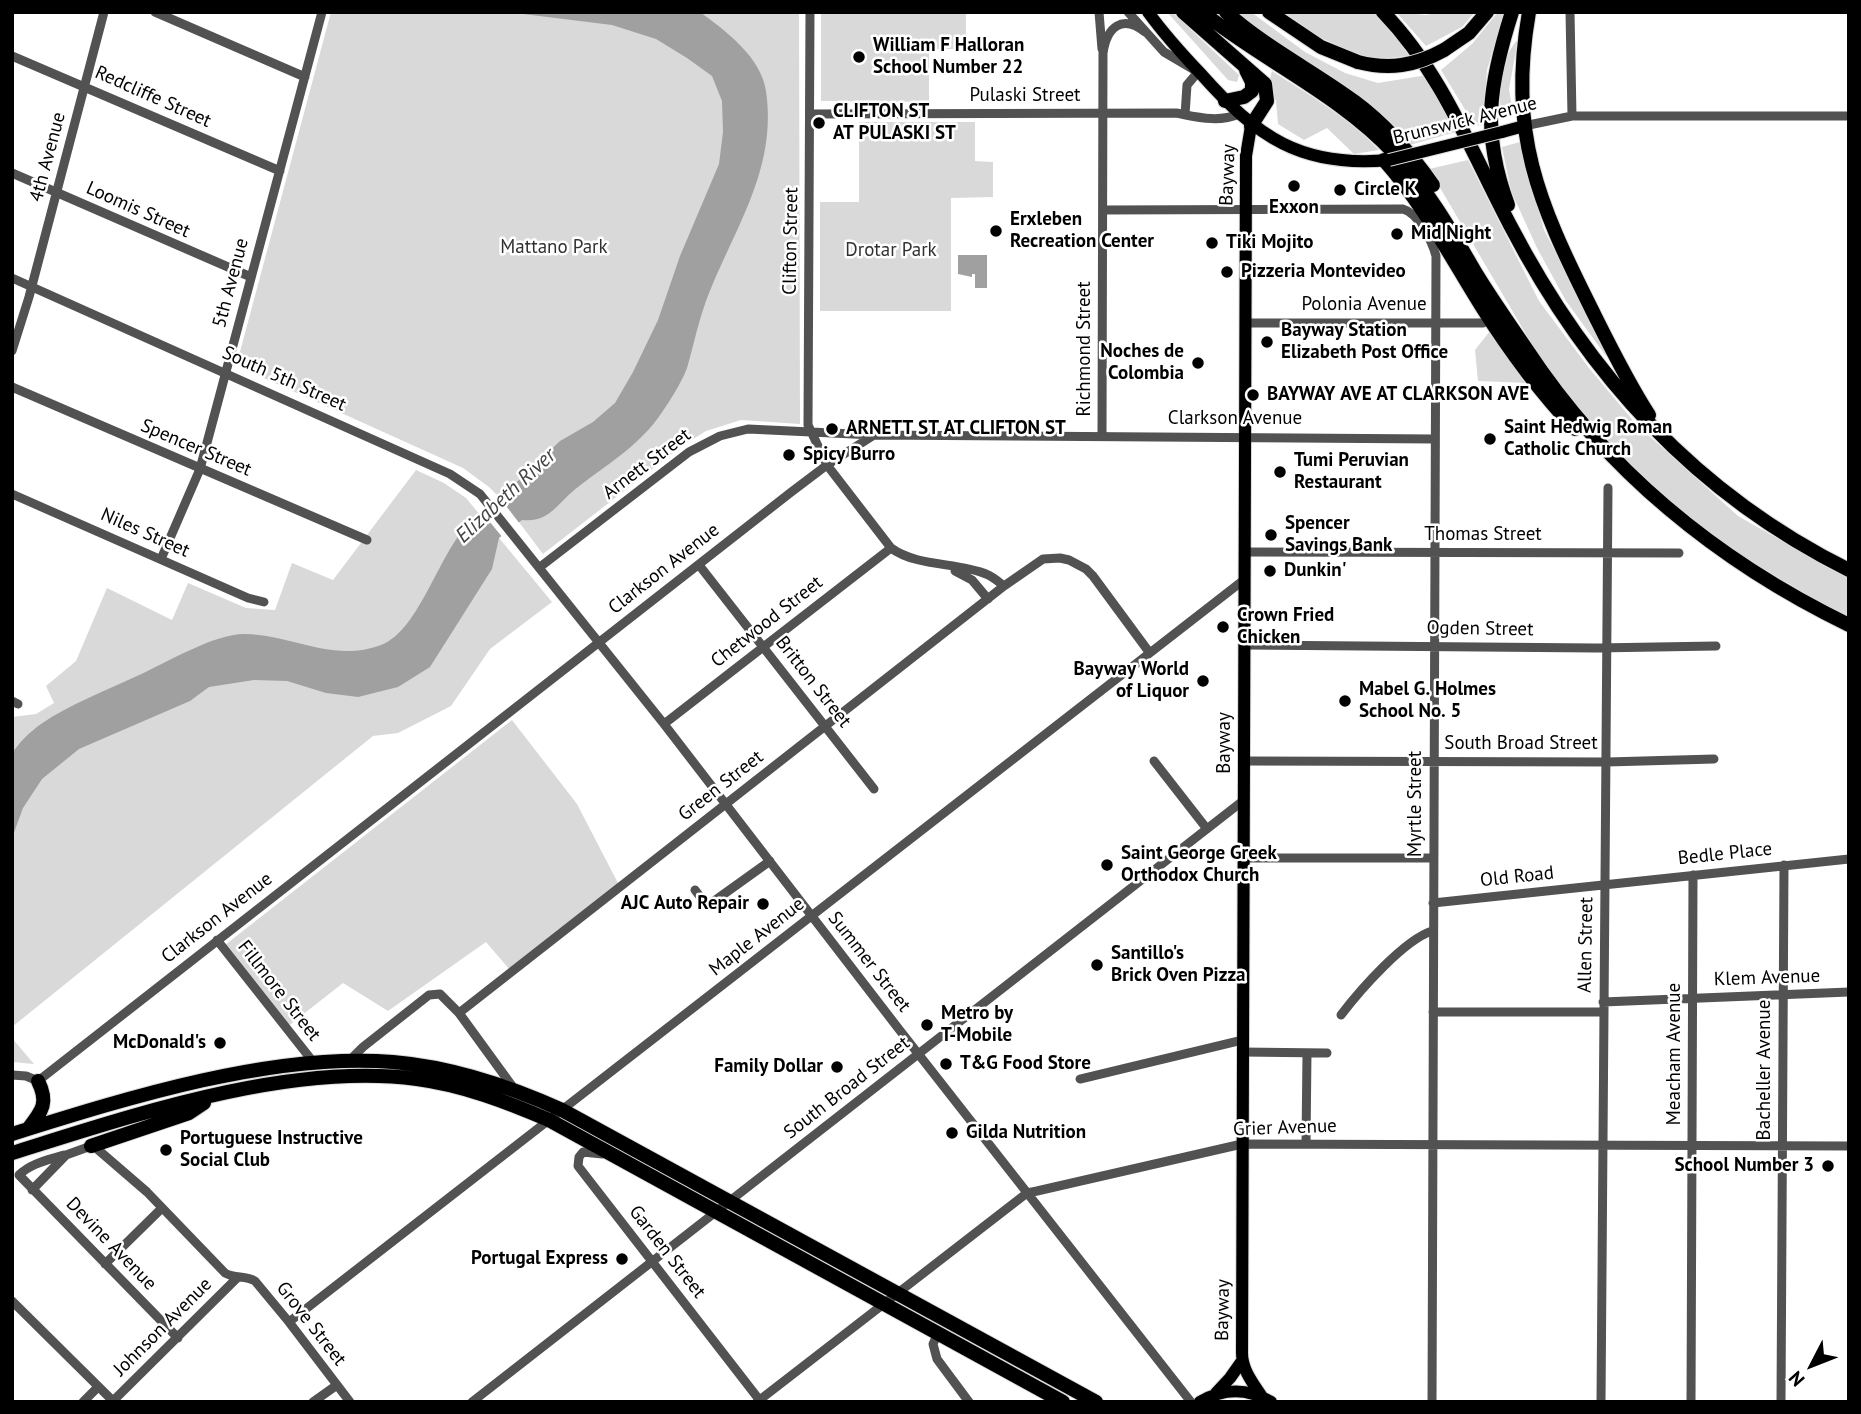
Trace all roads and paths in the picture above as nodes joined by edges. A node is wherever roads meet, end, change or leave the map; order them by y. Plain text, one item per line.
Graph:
1 (104, 12) edge
2 (155, 12) edge
3 (322, 12) edge
4 (810, 12) edge
5 (1099, 12) edge
6 (1128, 12) edge
7 (1148, 12) edge
8 (1183, 12) edge
9 (1202, 12) edge
10 (1226, 12) edge
11 (1269, 12) edge
12 (1383, 12) edge
13 (1488, 12) edge
14 (1512, 12) edge
15 (1529, 12) edge
16 (1570, 12) edge
17 (1145, 32) junction
18 (1103, 53) junction
19 (12, 56) edge
20 (1246, 69) junction
21 (1198, 72) junction
22 (305, 77) junction
23 (85, 85) junction
24 (1225, 100) junction
25 (810, 114) junction
26 (1103, 114) junction
27 (1239, 114) junction
28 (1185, 115) junction
29 (1572, 116) junction
30 (1849, 116) edge
31 (1251, 126) junction
32 (1524, 126) junction
33 (1387, 160) junction
34 (280, 171) junction
35 (12, 173) edge
36 (56, 192) junction
37 (1103, 210) junction
38 (1246, 211) junction
39 (1533, 268) junction
40 (251, 277) junction
41 (12, 278) edge
42 (32, 287) junction
43 (1245, 323) junction
44 (1435, 323) junction
45 (1482, 323) dead end
46 (1510, 325) junction
47 (12, 351) edge
48 (226, 372) junction
49 (12, 387) edge
50 (810, 432) junction
51 (874, 435) junction
52 (1102, 436) junction
53 (1245, 436) junction
54 (1434, 439) junction
55 (1668, 443) junction
56 (827, 465) junction
57 (200, 469) junction
58 (1608, 488) dead end
59 (12, 494) edge
60 (1657, 500) junction
61 (494, 509) joint
62 (367, 540) dead end
63 (891, 548) junction
64 (1245, 552) junction
65 (1435, 552) junction
66 (1608, 553) junction
67 (1679, 553) dead end
68 (160, 559) junction
69 (699, 565) junction
70 (944, 566) junction
71 (540, 567) junction
72 (1849, 570) edge
73 (1245, 579) junction
74 (1004, 586) junction
75 (988, 599) junction
76 (264, 603) dead end
77 (1849, 625) edge
78 (598, 643) junction
79 (1245, 645) junction
80 (1434, 646) junction
81 (1716, 646) dead end
82 (763, 647) junction
83 (1607, 648) junction
84 (1149, 652) junction
85 (664, 724) junction
86 (826, 726) junction
87 (1714, 759) dead end
88 (1154, 761) dead end
89 (1244, 761) junction
90 (1434, 761) junction
91 (1607, 762) junction
92 (874, 789) dead end
93 (1244, 800) junction
94 (725, 805) junction
95 (1207, 829) junction
96 (1243, 858) junction
97 (1433, 859) junction
98 (1849, 859) edge
99 (770, 861) junction
100 (1784, 865) junction
101 (1693, 875) junction
102 (1604, 884) junction
103 (695, 890) dead end
104 (1433, 903) junction
105 (813, 917) junction
106 (1432, 931) junction
107 (218, 940) junction
108 (1849, 992) edge
109 (1783, 995) junction
110 (1692, 999) junction
111 (1603, 1007) junction
112 (1433, 1012) junction
113 (459, 1013) junction
114 (1341, 1015) dead end
115 (1242, 1046) junction
116 (1307, 1053) junction
117 (1327, 1053) dead end
118 (919, 1054) junction
119 (350, 1060) junction
120 (314, 1063) junction
121 (12, 1075) edge
122 (1080, 1079) dead end
123 (38, 1081) junction
124 (516, 1090) junction
125 (215, 1096) junction
126 (562, 1110) junction
127 (549, 1121) junction
128 (27, 1130) junction
129 (12, 1134) edge
130 (115, 1138) junction
131 (1306, 1143) junction
132 (1242, 1144) junction
133 (1432, 1144) junction
134 (1692, 1145) junction
135 (1782, 1145) junction
136 (91, 1146) junction
137 (1849, 1146) edge
138 (1602, 1147) junction
139 (12, 1153) edge
140 (66, 1155) junction
141 (620, 1159) junction
142 (118, 1165) junction
143 (16, 1175) edge
144 (33, 1189) junction
145 (1027, 1193) junction
146 (730, 1202) junction
147 (162, 1208) junction
148 (718, 1211) junction
149 (653, 1262) junction
150 (105, 1264) junction
151 (237, 1278) junction
152 (898, 1293) junction
153 (12, 1301) edge
154 (884, 1304) junction
155 (289, 1322) junction
156 (938, 1333) junction
157 (178, 1338) junction
158 (1242, 1361) junction
159 (337, 1385) junction
160 (98, 1387) junction
161 (1214, 1395) junction
162 (1266, 1399) edge
163 (113, 1401) edge
164 (759, 1401) edge
165 (83, 1402) edge
166 (313, 1402) edge
167 (350, 1402) edge
168 (472, 1402) edge
169 (968, 1402) edge
170 (1063, 1402) edge
171 (1096, 1402) edge
172 (1191, 1402) edge
173 (1200, 1402) edge
174 (1432, 1402) edge
175 (1601, 1402) edge
176 (1691, 1402) edge
177 (1781, 1402) edge

1 - 23 street, 4th Avenue
2 - 22 street
3 - 22 street, 5th Avenue
4 - 25 street, Clifton Street
5 - 18 street, Richmond Street
6 - 17 street
7 - 21 main road, Brunswick Avenue
8 - 20 highway
9 - 46 highway
10 - 46 highway
11 - 13 highway, bridge
12 - 39 highway
14 - 39 highway
15 - 32 highway
16 - 29 street
17 - 18 street
17 - 21 street
18 - 26 street, Richmond Street
19 - 23 street, Redcliffe Street
20 - 24 highway
20 - 31 highway
21 - 24 main road, Brunswick Avenue
21 - 28 street
22 - 34 street, 5th Avenue
23 - 34 street, Redcliffe Street
23 - 36 street, 4th Avenue
24 - 27 main road, Brunswick Avenue
25 - 26 street, Pulaski Street
25 - 50 street, Clifton Street
26 - 28 street, Pulaski Street
26 - 37 street, Richmond Street
27 - 28 street, Pulaski Street
27 - 31 main road, Brunswick Avenue
29 - 30 street, Brunswick Avenue
29 - 32 street, Brunswick Avenue
31 - 33 main road, Brunswick Avenue
31 - 38 main road, Bayway
32 - 33 main road, Brunswick Avenue, bridge
32 - 55 highway
33 - 60 highway
34 - 40 street, 5th Avenue
35 - 36 street, Loomis Street
36 - 40 street, Loomis Street
36 - 42 street, 4th Avenue
37 - 38 street
37 - 52 street, Richmond Street
38 - 43 main road, Bayway
38 - 44 street, Myrtle Street
39 - 55 highway
40 - 48 street, 5th Avenue
41 - 42 street, South 5th Street
42 - 47 street, 4th Avenue
42 - 48 street, South 5th Street
43 - 44 street, Polonia Avenue
43 - 53 main road, Bayway
44 - 45 street, Polonia Avenue
44 - 54 street, Myrtle Street
46 - 60 highway
48 - 57 street, 5th Avenue
48 - 61 street, South 5th Street
49 - 57 street, Spencer Street
50 - 51 street, Arnett Street
50 - 56 street, Clifton Street
50 - 71 street, Arnett Street
51 - 52 street, Clarkson Avenue
51 - 56 street, Clarkson Avenue
52 - 53 street, Clarkson Avenue
53 - 54 street, Clarkson Avenue
53 - 64 main road, Bayway
54 - 65 street, Myrtle Street
55 - 72 highway
56 - 63 street, Clifton Street
56 - 69 street, Clarkson Avenue
57 - 62 street, Spencer Street
57 - 68 street, 5th Avenue
58 - 66 street, Allen Street
59 - 68 street, Niles Street
60 - 77 highway
61 - 71 street, Summer Street
63 - 70 street
63 - 82 street, Chetwood Street
64 - 65 street, Thomas Street
64 - 73 main road, Bayway
65 - 66 street, Thomas Street
65 - 80 street, Myrtle Street
66 - 67 street, Thomas Street
66 - 83 street, Allen Street
68 - 76 street, Niles Street
69 - 78 street, Clarkson Avenue
69 - 82 street, Britton Street
70 - 74 street
70 - 75 street
71 - 78 street, Summer Street
73 - 79 main road, Bayway
73 - 84 street, Maple Avenue
74 - 75 street, Green Street
74 - 84 street, Green Street
75 - 86 street, Green Street
78 - 85 street, Summer Street
78 - 107 street, Clarkson Avenue
79 - 80 street, Ogden Street
79 - 89 main road, Bayway
80 - 83 street, Ogden Street
80 - 90 street, Myrtle Street
81 - 83 street, Ogden Street
82 - 85 street, Chetwood Street
82 - 86 street, Britton Street
83 - 91 street, Allen Street
84 - 105 street, Maple Avenue
85 - 94 street, Summer Street
86 - 92 street, Britton Street
86 - 94 street, Green Street
87 - 91 street, South Broad Street
88 - 95 street
89 - 90 street, South Broad Street
89 - 93 main road, Bayway
90 - 91 street, South Broad Street
90 - 97 street, Myrtle Street
91 - 102 street, Allen Street
93 - 95 street, South Broad Street
93 - 96 main road, Bayway
94 - 99 street, Summer Street
94 - 113 street, Green Street
95 - 118 street, South Broad Street
96 - 97 street
96 - 115 main road, Bayway
97 - 104 street, Myrtle Street
98 - 100 street, Bedle Place
99 - 103 street
99 - 105 street, Summer Street
100 - 101 street, Bedle Place
100 - 109 street, Bacheller Avenue
101 - 102 street, Bedle Place
101 - 110 street, Meacham Avenue
102 - 104 street, Old Road
102 - 111 street, Allen Street
104 - 106 street, Myrtle Street
105 - 118 street, Summer Street
105 - 126 street, Maple Avenue
106 - 112 street, Myrtle Street
106 - 114 street
107 - 120 street, Fillmore Street
107 - 123 street, Clarkson Avenue
108 - 109 street, Klem Avenue
109 - 110 street, Klem Avenue
109 - 135 street, Bacheller Avenue
110 - 111 street, Klem Avenue
110 - 134 street, Meacham Avenue
111 - 112 street, Klem Avenue
111 - 138 street, Allen Street
112 - 133 street, Myrtle Street
113 - 119 street
113 - 124 street
115 - 116 street
115 - 122 street
115 - 132 main road, Bayway
116 - 117 street
116 - 131 street
118 - 145 street, Summer Street
118 - 146 street, South Broad Street
119 - 120 highway
119 - 124 highway
120 - 128 highway
121 - 123 street
123 - 128 highway
124 - 126 highway
125 - 127 highway
125 - 130 highway
125 - 139 highway
126 - 127 street, Maple Avenue
126 - 146 highway
127 - 141 highway
127 - 155 street, Maple Avenue
128 - 129 highway
130 - 136 highway
130 - 142 street
131 - 132 street, Grier Avenue
131 - 133 street, Grier Avenue
132 - 145 street, Grier Avenue
132 - 158 main road, Bayway
133 - 138 street, Grier Avenue
133 - 174 street, Myrtle Street
134 - 135 street, Grier Avenue
134 - 138 street, Grier Avenue
134 - 176 street, Meacham Avenue
135 - 137 street, Grier Avenue
135 - 177 street, Bacheller Avenue
136 - 140 street
136 - 142 street, Grove Street
138 - 175 street, Allen Street
140 - 143 street
140 - 144 street
141 - 148 highway
141 - 149 street, Garden Street
142 - 147 street, Grove Street
143 - 144 street, Devine Avenue
144 - 150 street, Devine Avenue
145 - 152 street, Grier Avenue
145 - 172 street, Summer Street
146 - 148 street, South Broad Street
146 - 152 highway
147 - 150 street
147 - 151 street, Grove Street
148 - 149 street, South Broad Street
148 - 154 highway
149 - 164 street, Garden Street
149 - 168 street, South Broad Street
150 - 157 street, Devine Avenue
151 - 155 street, Grove Street
151 - 157 street, Johnson Avenue
152 - 154 street, Grier Avenue
152 - 171 highway
153 - 160 street
154 - 156 highway
154 - 164 street, Grier Avenue
155 - 159 street, Grove Street
156 - 169 street
156 - 170 highway
157 - 163 street, Johnson Avenue
158 - 161 main road, Bayway
158 - 162 main road, Bayway
159 - 166 street
159 - 167 street, Grove Street
160 - 163 street
160 - 165 street
161 - 162 main road
161 - 173 main road

